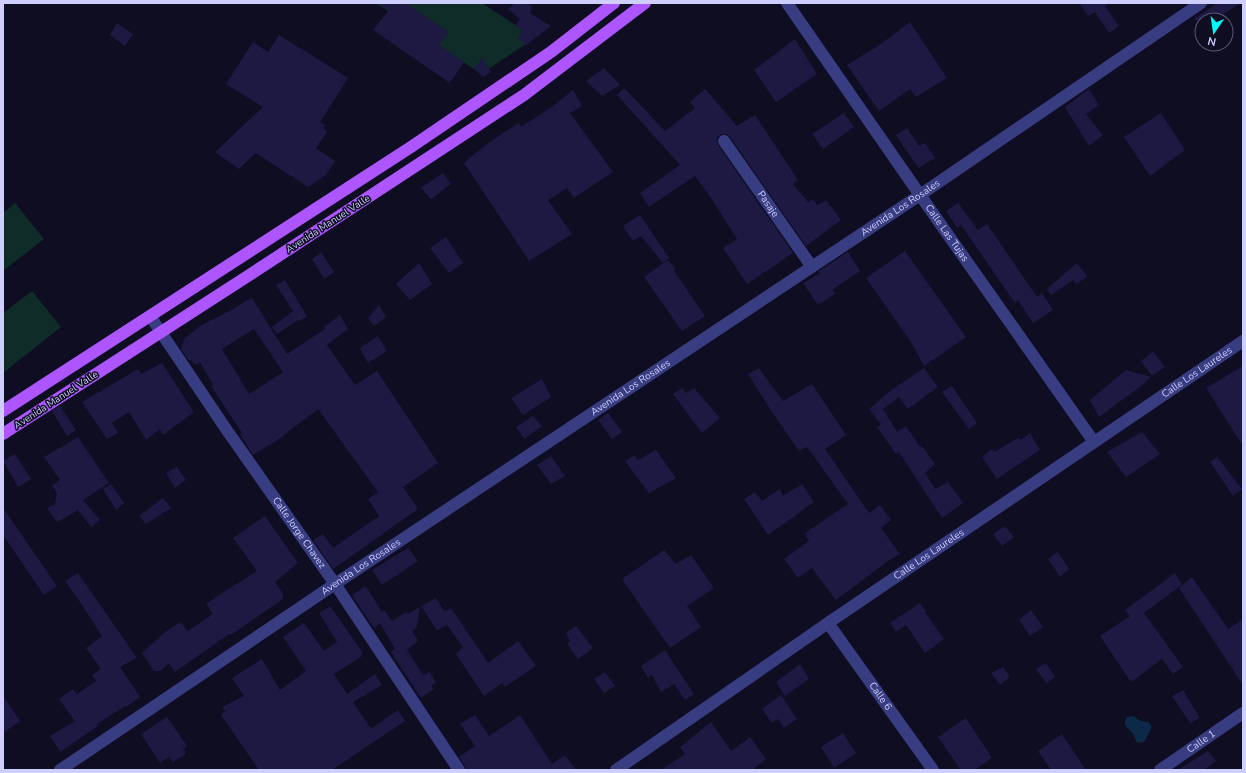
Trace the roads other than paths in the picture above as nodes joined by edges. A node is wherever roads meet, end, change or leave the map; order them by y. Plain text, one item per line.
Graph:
1 (614, 3) edge
2 (645, 3) edge
3 (787, 3) edge
4 (1201, 3) edge
5 (724, 141) dead end
6 (920, 195) junction
7 (812, 267) junction
8 (150, 316) junction
9 (161, 333) junction
10 (1243, 341) edge
11 (3, 411) edge
12 (3, 434) edge
13 (1094, 442) junction
14 (335, 584) junction
15 (828, 623) junction
16 (1243, 713) edge
17 (60, 770) edge
18 (459, 770) edge
19 (616, 770) edge
20 (933, 770) edge
21 (1160, 770) edge

1 - 8 main road, Avenida Manuel Valle
2 - 9 main road, Avenida Manuel Valle
3 - 6 street, Calle Las Tujas
4 - 6 street, Avenida Los Rosales
5 - 7 street, Pasaje
6 - 7 street, Avenida Los Rosales
6 - 13 street, Calle Las Tujas
7 - 14 street, Avenida Los Rosales
8 - 9 street, Calle Jorge Chavez
8 - 11 main road, Avenida Manuel Valle
9 - 12 main road, Avenida Manuel Valle
9 - 14 street, Calle Jorge Chavez
10 - 13 street, Calle Los Laureles
13 - 15 street, Calle Los Laureles
14 - 17 street, Avenida Los Rosales
14 - 18 street, Calle Jorge Chavez
15 - 19 street, Calle Los Laureles
15 - 20 street, Calle 6
16 - 21 street, Calle 1

